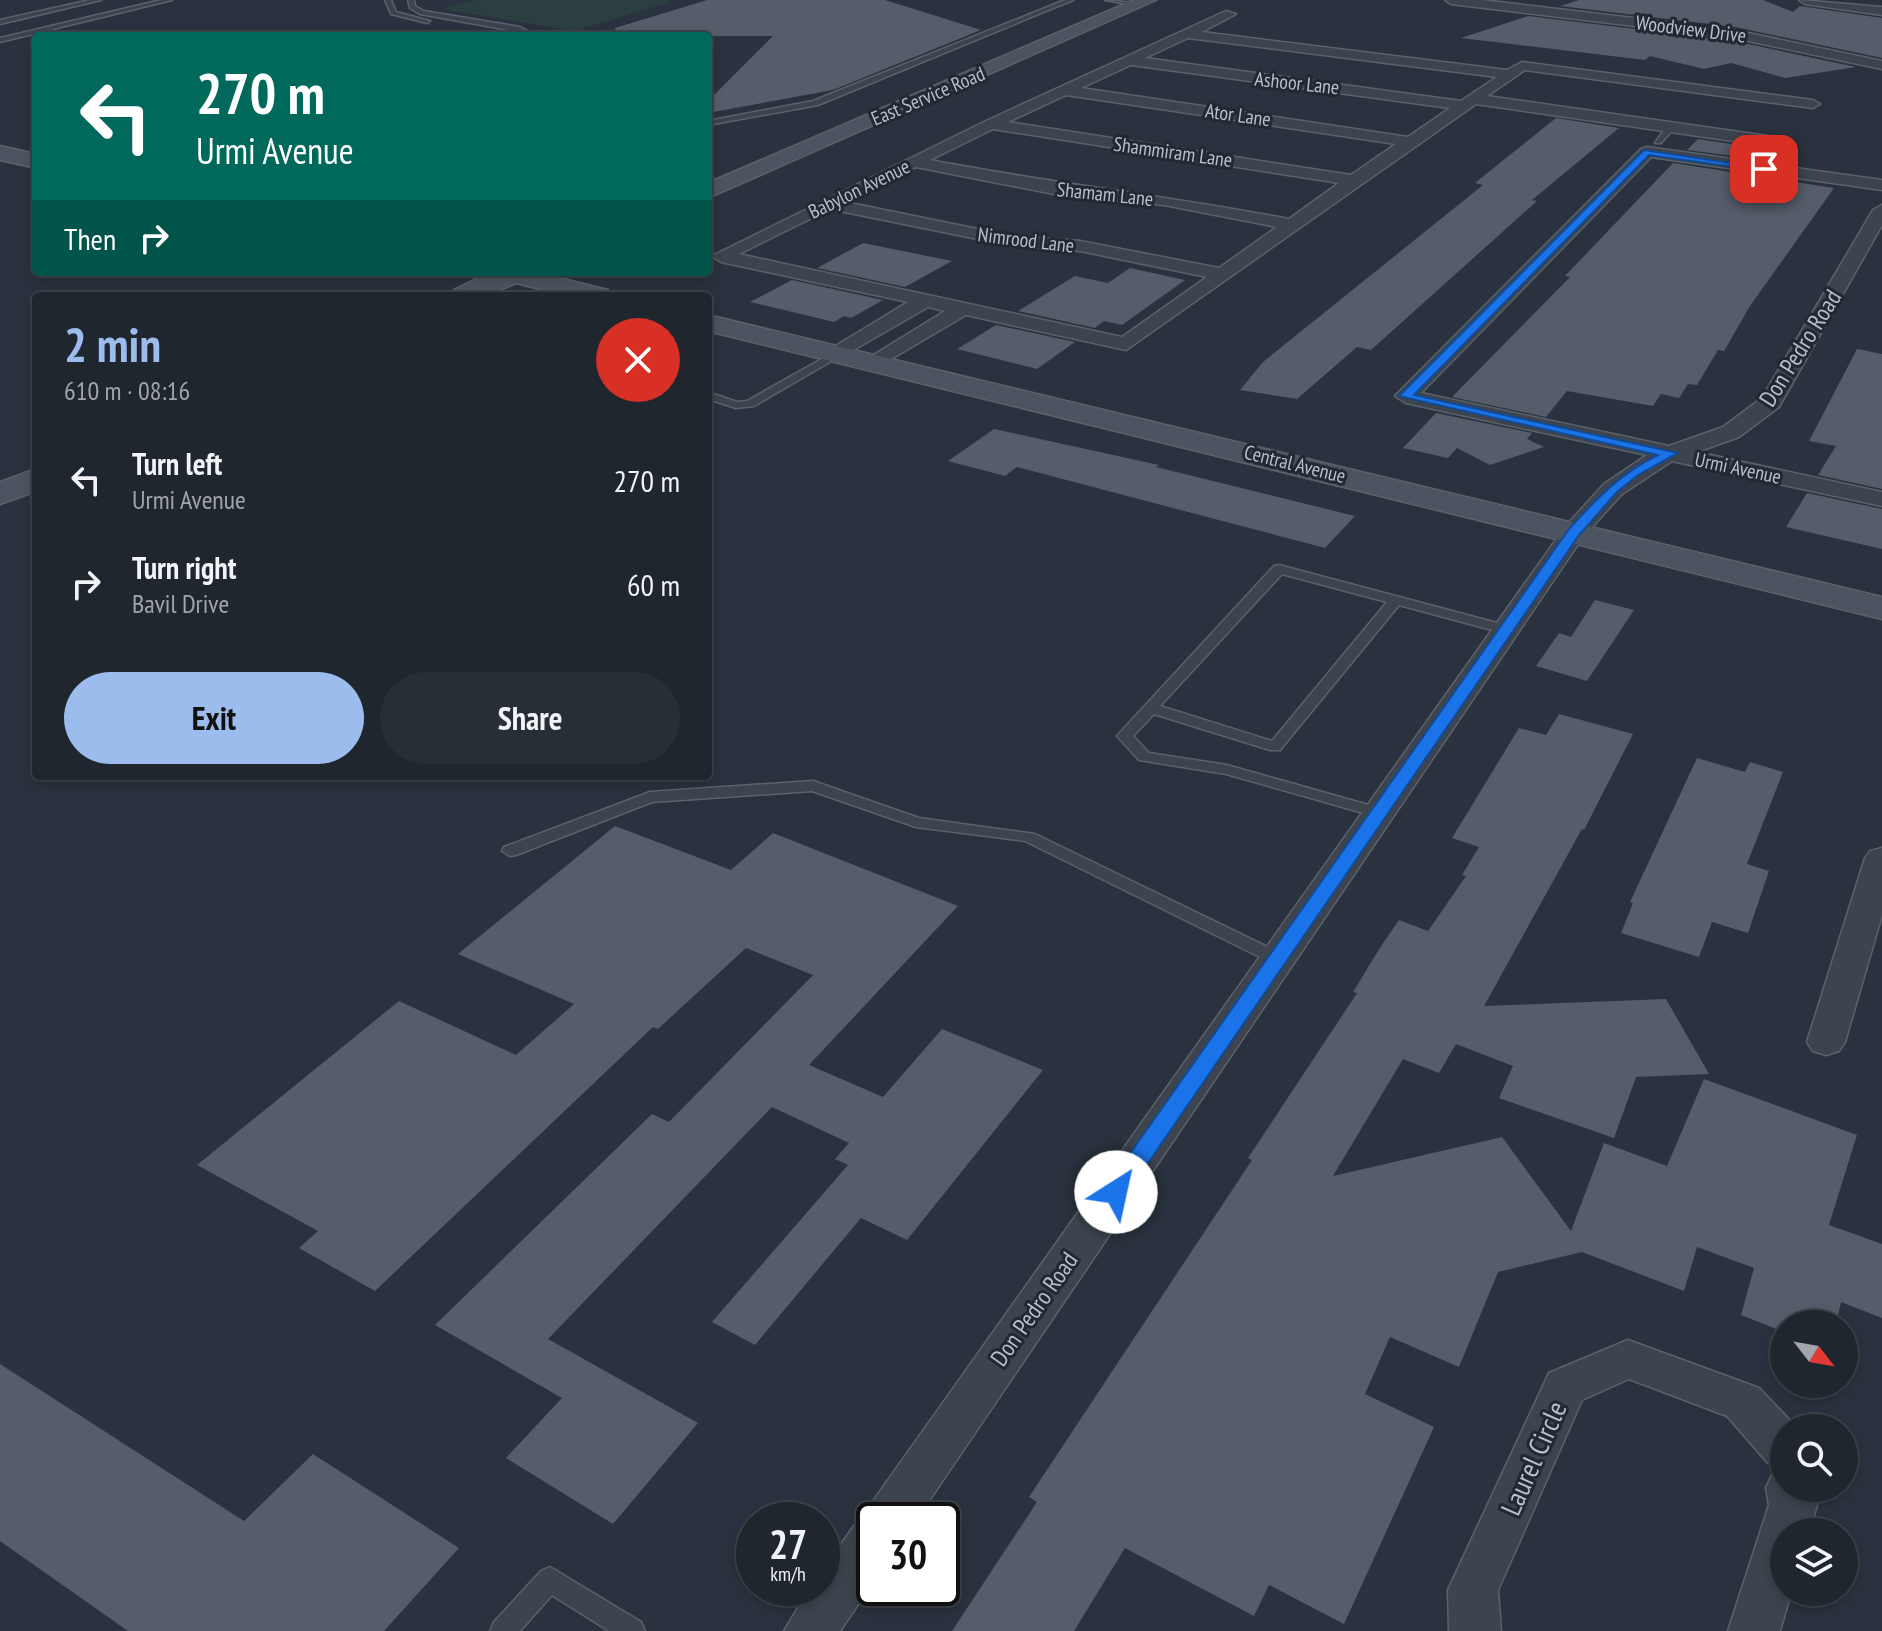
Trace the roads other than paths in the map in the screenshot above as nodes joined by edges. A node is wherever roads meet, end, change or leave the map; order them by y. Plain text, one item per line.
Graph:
1 (98, 0) edge
2 (128, 0) edge
3 (169, 0) edge
4 (388, 0) edge
5 (411, 0) edge
6 (1070, 0) edge
7 (1108, 0) edge
8 (1451, 0) edge
9 (1805, 0) edge
10 (1143, 2) edge
11 (1502, 3) edge
12 (1882, 11) edge
13 (1563, 13) junction
14 (1230, 14) dead end
15 (0, 22) edge
16 (1542, 28) dead end
17 (0, 29) edge
18 (32, 32) edge
19 (34, 32) edge
20 (489, 32) edge
21 (523, 32) edge
22 (1187, 34) junction
23 (0, 40) edge
24 (1773, 40) junction
25 (1746, 54) dead end
26 (1128, 60) junction
27 (1882, 65) edge
28 (1514, 70) junction
29 (949, 88) junction
30 (1064, 90) junction
31 (1470, 103) junction
32 (712, 122) edge
33 (991, 124) junction
34 (1671, 127) junction
35 (1412, 142) junction
36 (764, 144) dead end
37 (1653, 146) junction
38 (0, 153) edge
39 (32, 160) edge
40 (915, 162) junction
41 (1354, 180) junction
42 (1882, 185) edge
43 (712, 189) edge
44 (828, 204) junction
45 (1882, 210) edge
46 (1295, 225) junction
47 (1225, 275) junction
48 (506, 276) edge
49 (523, 276) edge
50 (472, 292) edge
51 (584, 292) edge
52 (924, 301) junction
53 (962, 309) junction
54 (712, 325) edge
55 (836, 354) junction
56 (874, 363) junction
57 (712, 396) edge
58 (1671, 453) junction
59 (32, 481) edge
60 (0, 494) edge
61 (1882, 499) edge
62 (1574, 532) junction
63 (1396, 600) junction
64 (1882, 608) edge
65 (1507, 630) junction
66 (1151, 708) junction
67 (1380, 813) junction
68 (510, 851) dead end
69 (1882, 858) edge
70 (1278, 959) junction
71 (1826, 1042) dead end
72 (1770, 1432) edge
73 (901, 1502) edge
74 (856, 1565) edge
75 (1770, 1578) edge
76 (503, 1631) edge
77 (632, 1631) edge
78 (810, 1631) edge
79 (1475, 1631) edge
80 (1754, 1631) edge

1 - 15 lane
2 - 17 lane
3 - 19 lane
4 - 20 lane
5 - 21 lane
6 - 32 lane
7 - 10 lane
8 - 11 street, Woodview Drive
9 - 12 street
10 - 29 street, East Service Road
11 - 13 street, Woodview Drive
13 - 16 street
13 - 24 street, Woodview Drive
14 - 22 street, Babylon Avenue
18 - 23 lane
22 - 26 street, Babylon Avenue
22 - 28 street
24 - 25 street
24 - 27 street, Woodview Drive
26 - 30 street, Babylon Avenue
26 - 31 street, Ashoor Lane
28 - 31 street, Babylon Avenue
28 - 34 street, Ashoor Lane
29 - 36 street
29 - 43 street, East Service Road
30 - 33 street, Babylon Avenue
30 - 35 street, Ator Lane
31 - 34 street, Ashoor Lane
31 - 35 street, Babylon Avenue
33 - 40 street, Babylon Avenue
33 - 41 street, Shammiram Lane
34 - 37 lane
35 - 41 street, Babylon Avenue
37 - 42 street
37 - 58 street, Urmi Avenue
38 - 39 street
40 - 44 street, Babylon Avenue
40 - 46 street, Shamam Lane
41 - 46 street, Babylon Avenue
44 - 47 street, Nimrood Lane
44 - 52 street, Babylon Avenue
45 - 58 street, Don Pedro Road
46 - 47 street, Babylon Avenue
47 - 53 street, Babylon Avenue
48 - 50 street
49 - 51 street
52 - 53 street, Babylon Avenue
52 - 55 street
53 - 56 street
54 - 55 street, Central Avenue
55 - 56 street, Central Avenue
55 - 57 lane
56 - 62 street, Central Avenue
58 - 61 street, Urmi Avenue
58 - 62 street, Don Pedro Road
59 - 60 street
62 - 64 street, Central Avenue
62 - 65 street, Don Pedro Road
63 - 65 lane
63 - 66 lane
63 - 66 lane
65 - 67 street, Don Pedro Road
66 - 67 lane
67 - 70 street, Don Pedro Road
68 - 70 lane
69 - 71 street
70 - 73 street, Don Pedro Road
72 - 79 street, Laurel Circle
74 - 78 street
75 - 80 street
76 - 77 lane

